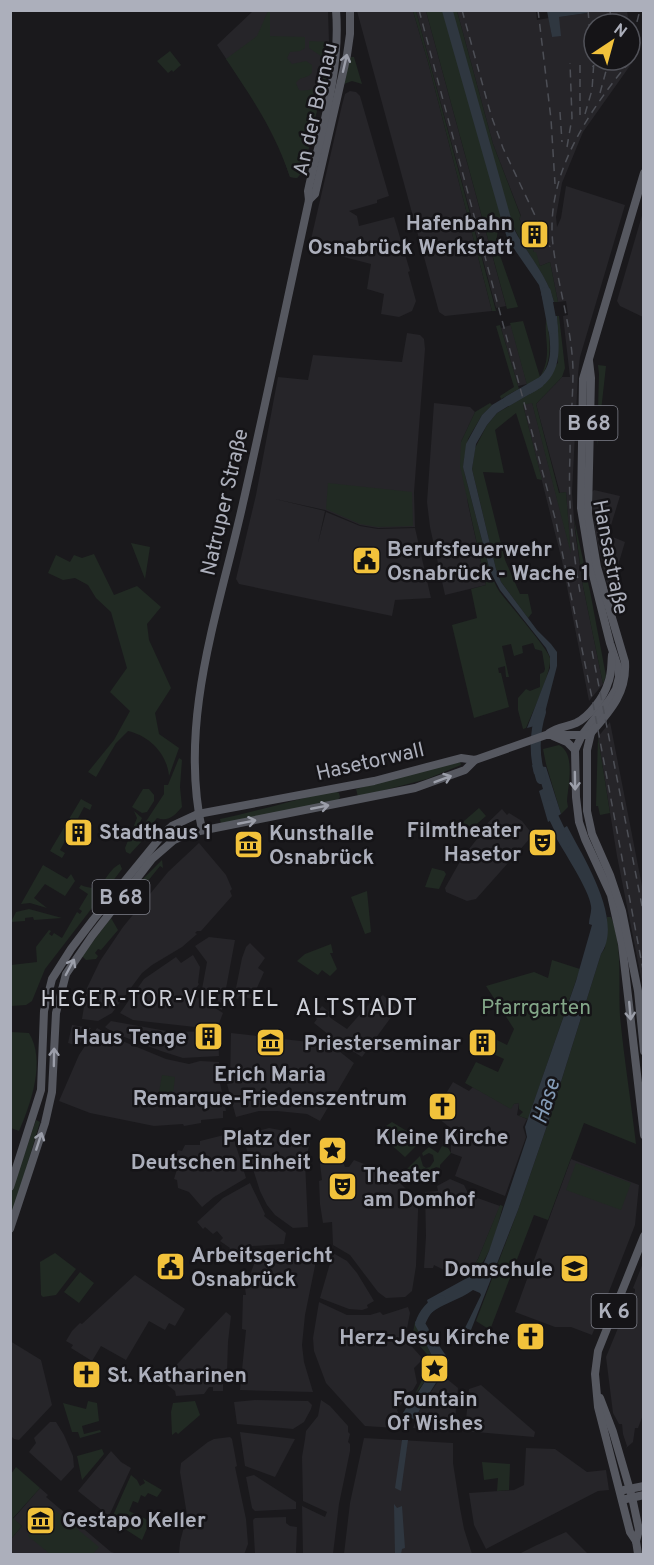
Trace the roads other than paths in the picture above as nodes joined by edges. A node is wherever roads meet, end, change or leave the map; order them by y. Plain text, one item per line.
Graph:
1 (336, 10) edge
2 (344, 10) edge
3 (350, 10) edge
4 (350, 34) junction
5 (644, 173) edge
6 (309, 200) junction
7 (589, 361) junction
8 (612, 651) junction
9 (571, 725) junction
10 (586, 734) junction
11 (545, 735) junction
12 (575, 750) junction
13 (475, 760) junction
14 (198, 814) junction
15 (202, 830) junction
16 (644, 1052) edge
17 (644, 1135) edge
18 (10, 1187) edge
19 (10, 1229) edge
20 (644, 1236) edge
21 (596, 1390) junction
22 (644, 1486) edge
23 (626, 1493) junction
24 (644, 1495) edge
25 (638, 1554) edge

1 - 6 main road, An der Bornau
2 - 4 main road
3 - 4 main road, An der Bornau
6 -> 4 main road, An der Bornau
5 - 7 main road, Hansastraße / B 68
6 - 14 main road, Natruper Straße
7 - 8 main road, Hansastraße / B 68
7 - 10 main road, Hansastraße / B 68
8 - 9 main road, Hansastraße / B 68
8 - 10 main road, Hansastraße / B 68
9 - 10 main road
9 - 11 main road, Hasetorwall / B 68
10 - 11 main road, Hasetorwall / B 68
10 - 12 main road
10 - 16 main road
11 - 12 main road
11 - 13 main road, Hasetorwall / B 68
12 -> 17 main road
13 - 14 main road, Hasetorwall / B 68
15 -> 13 main road, B 68
14 - 15 main road, Natruper Straße
14 - 18 main road, B 68
19 -> 15 main road, B 68
20 - 21 main road, K 6
21 - 23 main road, K 6
21 - 23 main road, K 6
22 - 23 main road
23 - 24 main road
23 - 25 main road

